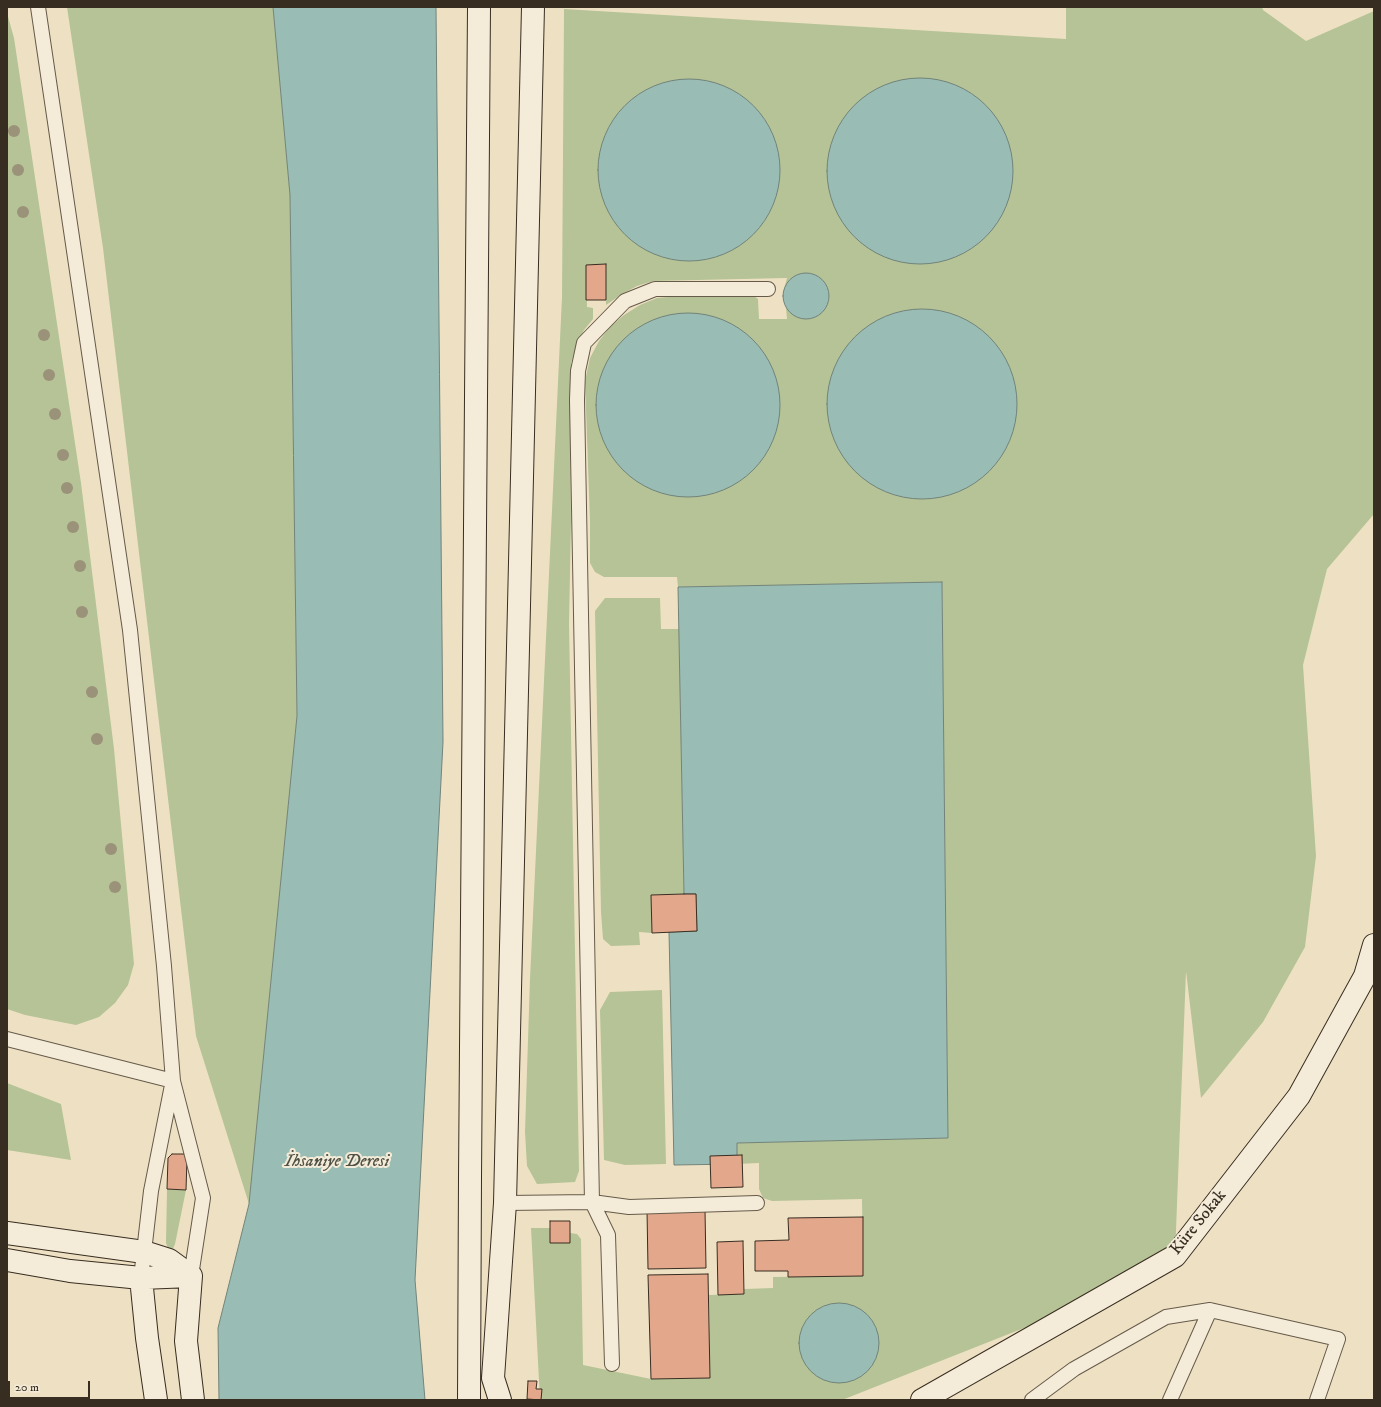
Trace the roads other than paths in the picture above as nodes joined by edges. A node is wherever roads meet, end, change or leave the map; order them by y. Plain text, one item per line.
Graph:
1 (38, 7) edge
2 (479, 7) edge
3 (533, 7) edge
4 (768, 289) dead end
5 (1374, 945) edge
6 (7, 1039) edge
7 (173, 1081) junction
8 (592, 1202) junction
9 (505, 1203) junction
10 (757, 1203) dead end
11 (7, 1233) edge
12 (144, 1252) junction
13 (7, 1260) edge
14 (190, 1276) junction
15 (141, 1278) junction
16 (1210, 1310) junction
17 (612, 1364) dead end
18 (156, 1400) edge
19 (193, 1400) edge
20 (469, 1400) edge
21 (500, 1400) edge
22 (922, 1400) edge
23 (1032, 1400) edge
24 (1170, 1400) edge
25 (1317, 1400) edge

1 - 7 lane
2 - 20 main road
3 - 9 main road
4 - 8 lane
5 - 22 main road, Küre Sokak
6 - 7 lane
7 - 12 lane
7 - 14 lane
8 - 9 lane
8 - 10 lane
8 - 17 lane
9 - 21 main road
11 - 12 main road
12 - 14 main road
12 - 15 lane
13 - 15 main road
14 - 15 main road
14 - 19 main road
15 - 18 main road
16 - 23 lane
16 - 24 lane
16 - 25 lane

